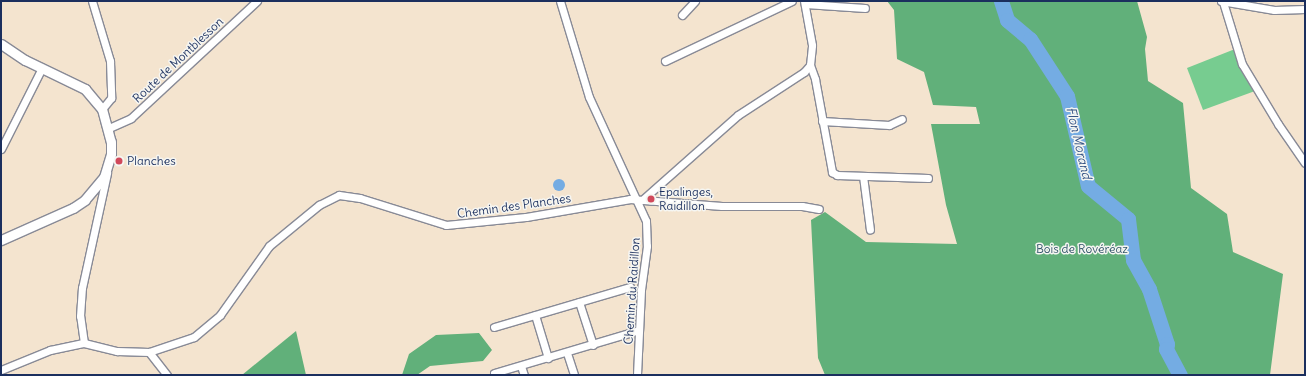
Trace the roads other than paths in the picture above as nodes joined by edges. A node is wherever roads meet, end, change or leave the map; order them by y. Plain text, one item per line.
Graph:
1 (92, 1) edge
2 (257, 1) edge
3 (560, 1) edge
4 (695, 1) edge
5 (792, 1) edge
6 (1222, 2) edge
7 (804, 3) edge
8 (865, 8) dead end
9 (1305, 9) edge
10 (682, 15) dead end
11 (1, 44) edge
12 (665, 60) dead end
13 (810, 65) junction
14 (42, 68) junction
15 (102, 109) junction
16 (902, 119) dead end
17 (822, 121) junction
18 (109, 128) junction
19 (1, 149) edge
20 (1305, 164) edge
21 (107, 169) junction
22 (863, 176) junction
23 (928, 178) dead end
24 (640, 200) junction
25 (819, 209) dead end
26 (870, 230) dead end
27 (1, 240) edge
28 (630, 287) dead end
29 (579, 302) junction
30 (535, 315) junction
31 (494, 327) dead end
32 (639, 330) junction
33 (84, 343) junction
34 (593, 345) junction
35 (149, 352) junction
36 (567, 353) junction
37 (548, 358) junction
38 (521, 366) junction
39 (1, 370) edge
40 (494, 373) dead end
41 (167, 375) edge
42 (524, 375) edge
43 (574, 375) edge
44 (637, 375) edge

1 - 15 street
2 - 18 street, Route de Montblesson
3 - 24 street, Chemin du Raidillon
4 - 10 street
5 - 12 street
6 - 9 street
6 - 20 street
7 - 8 street
7 - 13 street
11 - 14 street
13 - 17 street
13 - 24 street
14 - 15 street
14 - 19 street
15 - 18 street
16 - 17 street
17 - 22 street
18 - 21 street
21 - 27 street
21 - 33 street
22 - 23 street
22 - 26 street
24 - 25 street
24 - 32 street, Chemin du Raidillon
24 - 35 street, Chemin des Planches
28 - 29 street
29 - 30 street
29 - 34 street
30 - 31 street
30 - 37 street
32 - 34 street
32 - 44 street, Chemin du Raidillon
33 - 35 street, Chemin des Planches
33 - 39 street, Chemin des Planches
34 - 36 street
35 - 41 street
36 - 37 street
36 - 43 street
37 - 38 street
38 - 40 street
38 - 42 street

